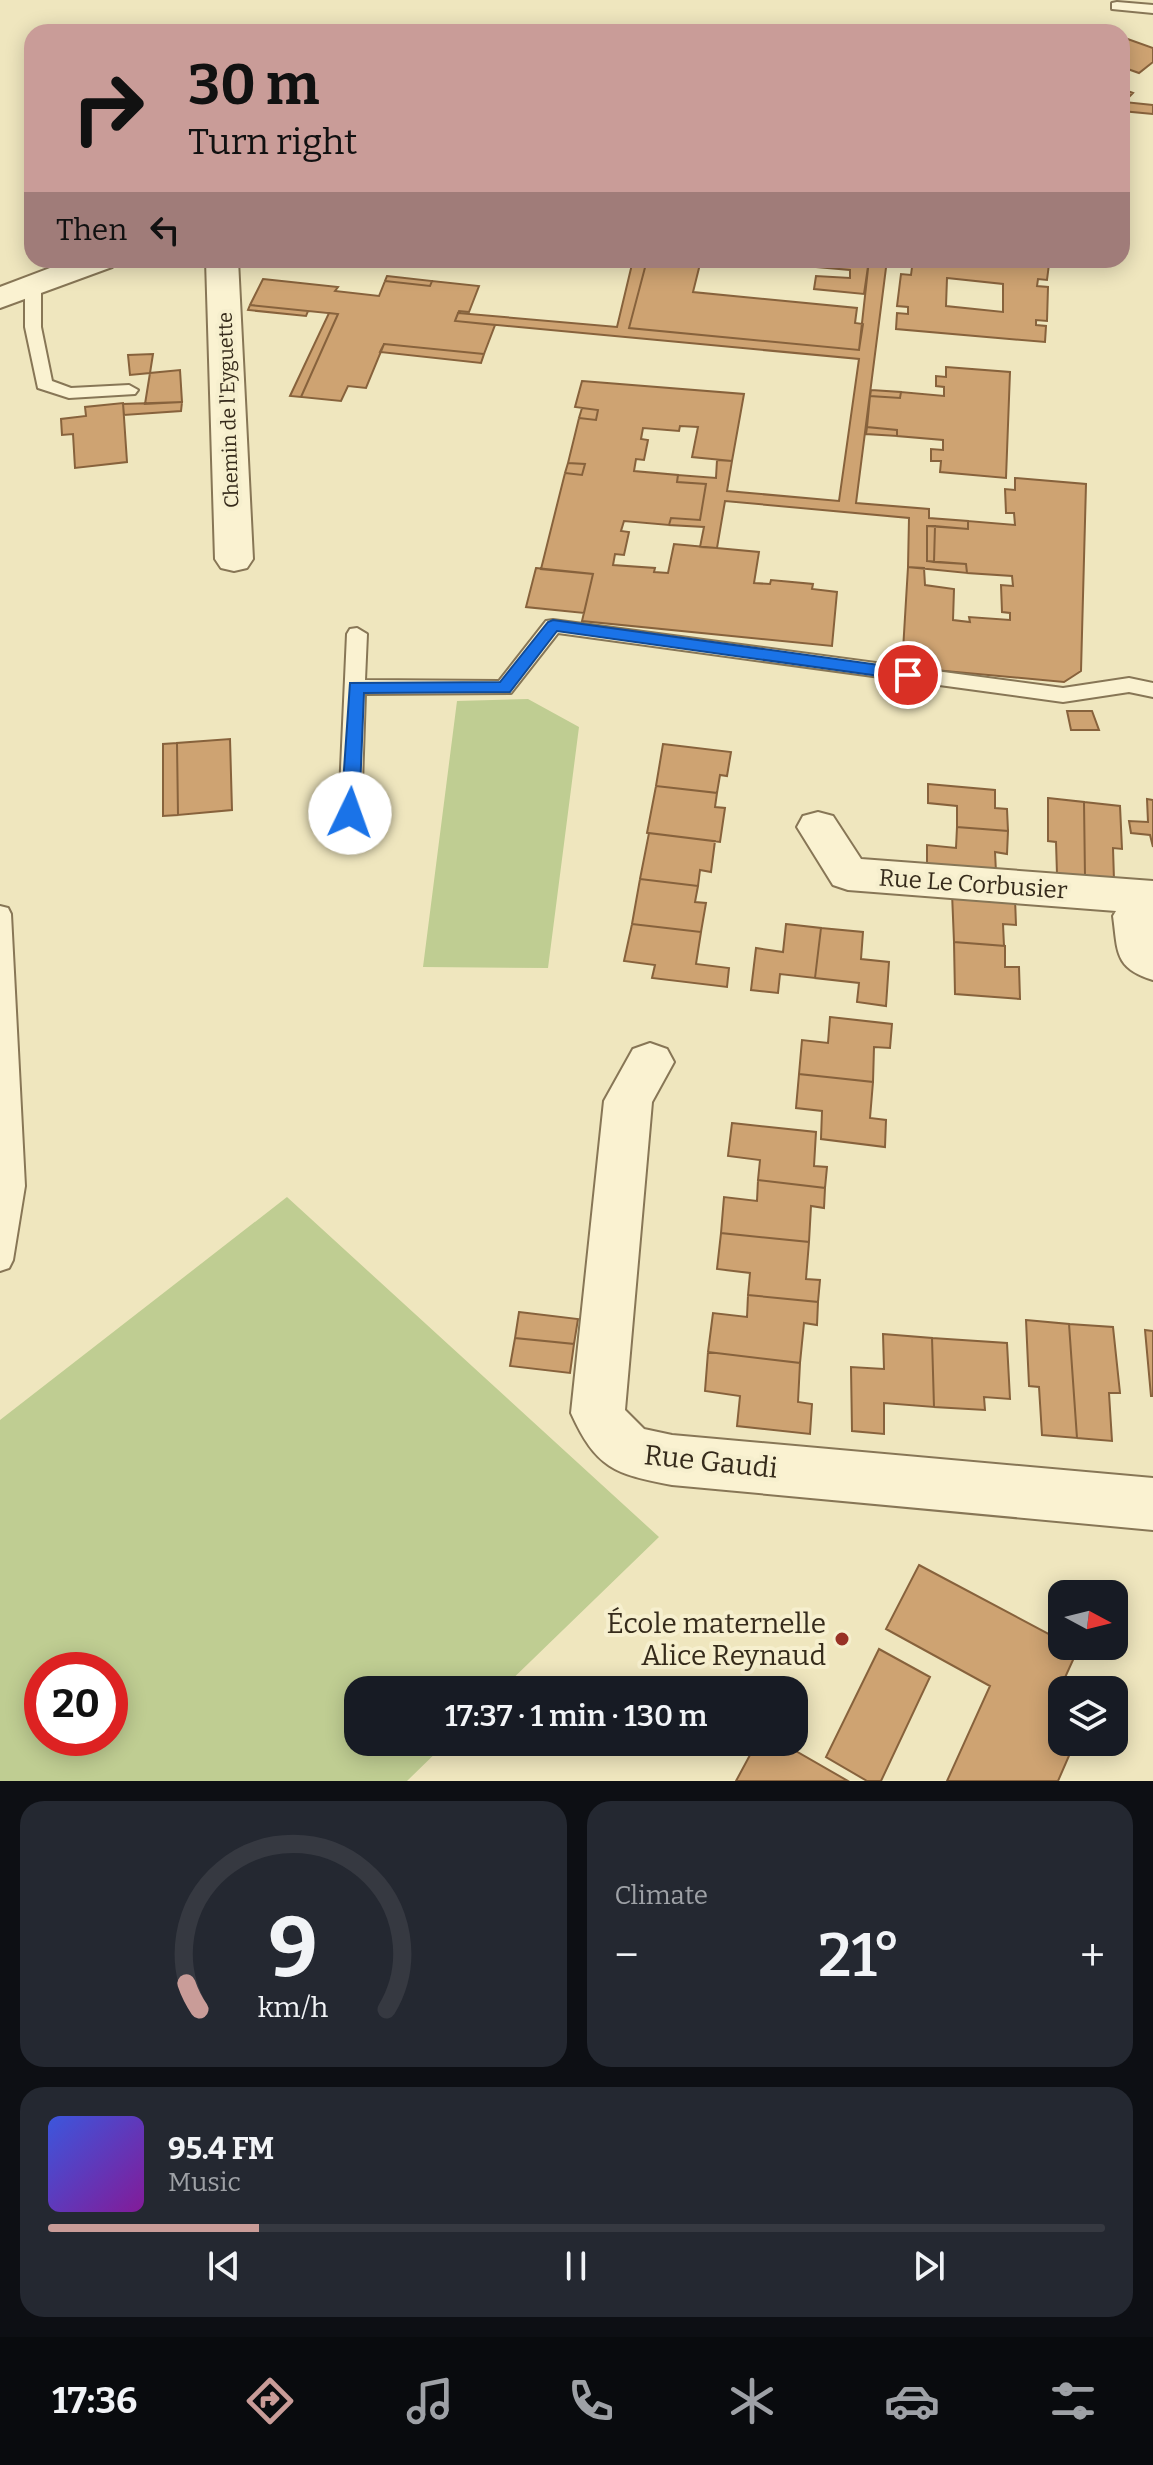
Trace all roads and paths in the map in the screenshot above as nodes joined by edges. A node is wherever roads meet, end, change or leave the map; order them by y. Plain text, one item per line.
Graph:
1 (1117, 6) dead end
2 (1153, 9) edge
3 (80, 268) edge
4 (222, 268) edge
5 (33, 286) junction
6 (0, 298) edge
7 (129, 390) dead end
8 (234, 559) dead end
9 (357, 634) dead end
10 (356, 687) junction
11 (1153, 690) edge
12 (350, 813) dead end
13 (818, 827) dead end
14 (1153, 899) edge
15 (0, 914) edge
16 (1153, 963) edge
17 (650, 1062) dead end
18 (0, 1260) edge
19 (1153, 1504) edge

1 - 2 lane
3 - 5 street
4 - 8 street, Chemin de l'Eyguette
5 - 6 street
5 - 7 lane
9 - 10 lane
10 - 11 lane
10 - 12 lane
13 - 14 street, Rue Le Corbusier
14 - 16 street, Rue Le Corbusier
15 - 18 lane
17 - 19 street, Rue Gaudi

